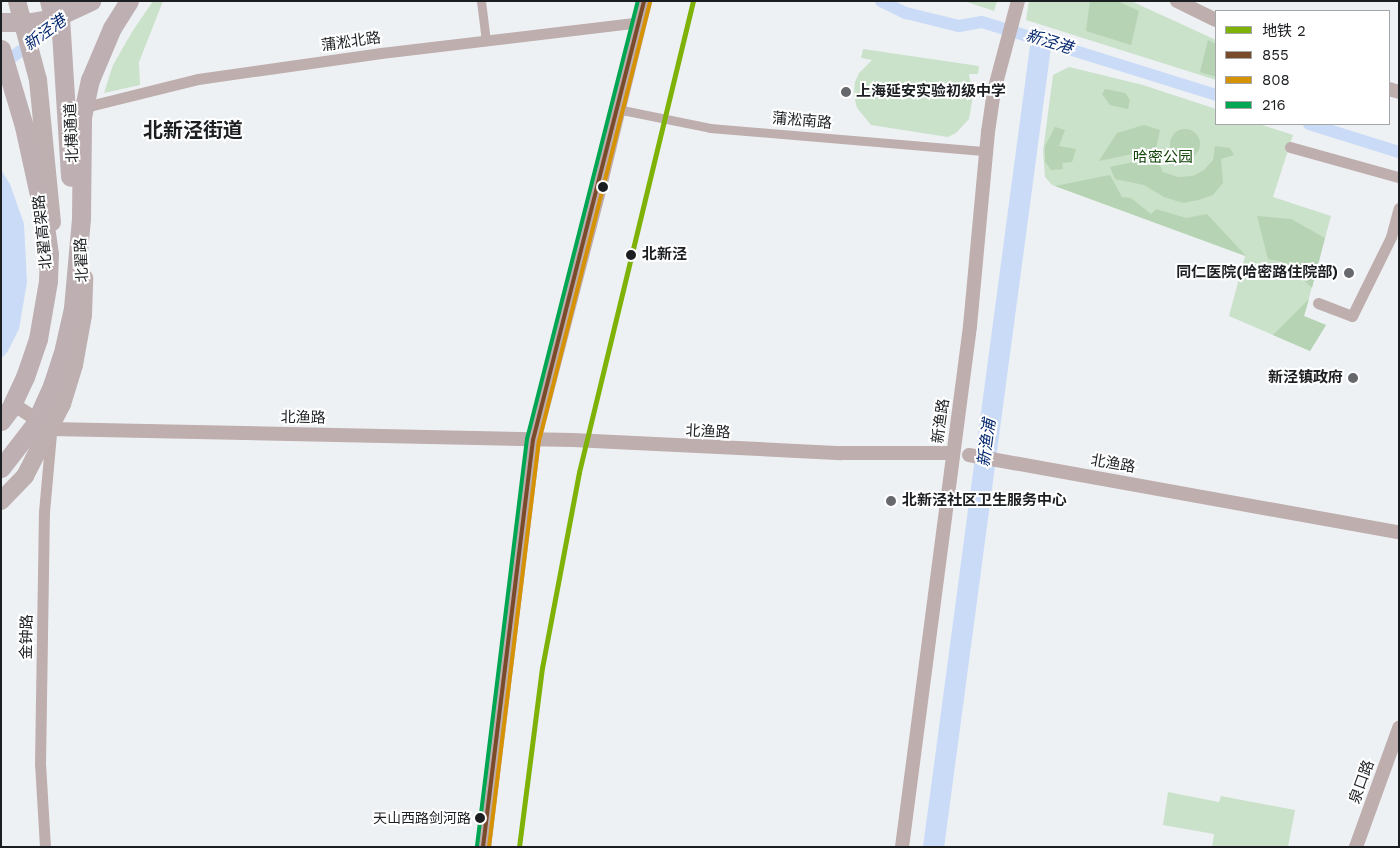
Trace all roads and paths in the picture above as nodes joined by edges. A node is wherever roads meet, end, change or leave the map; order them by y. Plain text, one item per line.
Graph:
1 (48, 1) edge
2 (59, 1) edge
3 (69, 1) edge
4 (91, 1) edge
5 (129, 1) edge
6 (481, 1) edge
7 (644, 1) edge
8 (1178, 1) edge
9 (18, 5) edge
10 (1017, 5) edge
11 (1215, 20) edge
12 (1, 22) edge
13 (640, 22) junction
14 (486, 41) junction
15 (1, 49) edge
16 (1, 66) edge
17 (1, 73) edge
18 (617, 109) junction
19 (69, 111) junction
20 (24, 126) junction
21 (1290, 147) dead end
22 (986, 151) junction
23 (1399, 177) edge
24 (1399, 208) edge
25 (77, 266) junction
26 (1318, 303) dead end
27 (16, 406) junction
28 (1, 420) edge
29 (51, 429) junction
30 (532, 440) junction
31 (952, 453) junction
32 (969, 455) joint
33 (1, 468) edge
34 (1, 501) edge
35 (1399, 532) edge
36 (1399, 728) edge
37 (44, 847) edge
38 (483, 847) edge
39 (902, 847) edge
40 (1356, 847) edge

1 - 19 main road, 北翟路, bridge
2 - 25 highway, bridge
3 - 25 highway, 北横通道, bridge
4 - 12 highway, bridge
5 - 25 highway, bridge
6 - 14 street
7 - 13 main road
8 - 11 street
9 - 27 main road, 北翟路
10 - 22 street, 新渔路
13 - 14 street, 蒲淞北路
13 - 18 main road
14 - 19 street, 蒲淞北路
15 - 20 highway
16 - 20 highway
17 - 20 highway
18 - 22 street, 蒲淞南路
18 - 30 main road
19 - 29 main road, 北翟路
20 - 28 highway, 北翟高架路, bridge
21 - 23 street
22 - 31 street, 新渔路
24 - 26 street
25 - 33 highway, 北翟高架路, bridge
27 - 28 main road, 北翟路
27 - 29 street
29 - 30 street, 北渔路
29 - 34 main road, 北翟路
29 - 37 street, 金钟路
30 - 31 street, 北渔路
30 - 38 main road
31 - 32 street, 北渔路
31 - 39 street, 新渔路
32 - 35 street, 北渔路
36 - 40 street, 泉口路

